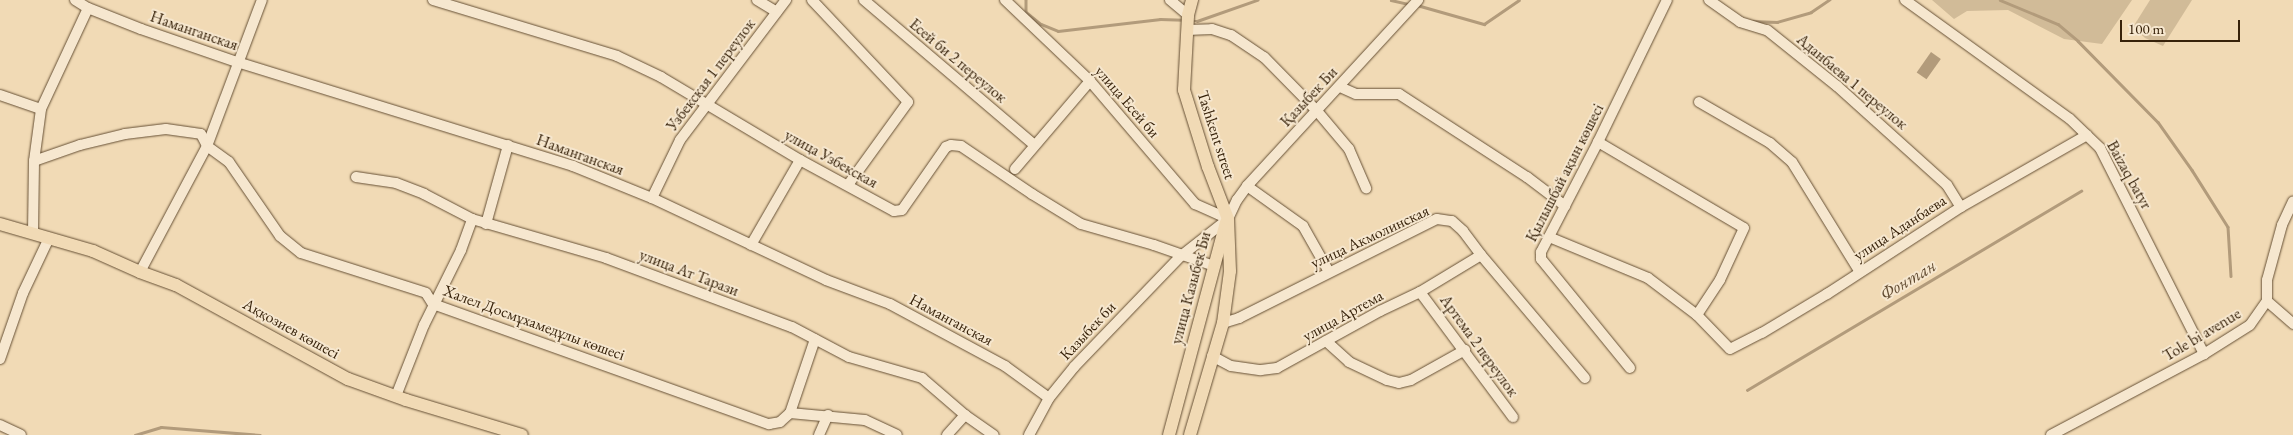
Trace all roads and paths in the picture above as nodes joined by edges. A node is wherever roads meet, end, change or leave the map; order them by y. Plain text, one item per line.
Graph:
1 (75, 0) edge
2 (262, 0) edge
3 (433, 0) edge
4 (757, 0) edge
5 (786, 0) edge
6 (812, 0) edge
7 (864, 0) edge
8 (1005, 0) edge
9 (1170, 0) edge
10 (1192, 0) edge
11 (1418, 0) edge
12 (1667, 0) edge
13 (1709, 0) edge
14 (1905, 0) edge
15 (88, 8) junction
16 (778, 12) junction
17 (1188, 15) junction
18 (1187, 30) junction
19 (237, 62) junction
20 (1090, 81) junction
21 (1340, 88) junction
22 (0, 95) edge
23 (1699, 102) dead end
24 (705, 105) junction
25 (41, 109) junction
26 (1317, 111) junction
27 (2087, 135) junction
28 (1598, 142) junction
29 (1033, 144) junction
30 (508, 145) junction
31 (207, 146) junction
32 (800, 160) junction
33 (34, 161) junction
34 (1015, 168) dead end
35 (356, 177) dead end
36 (848, 186) junction
37 (1247, 186) junction
38 (1366, 188) dead end
39 (652, 198) junction
40 (2293, 202) edge
41 (1565, 206) junction
42 (1961, 207) junction
43 (472, 219) junction
44 (1228, 219) junction
45 (0, 224) edge
46 (486, 224) junction
47 (33, 234) junction
48 (1549, 237) junction
49 (49, 238) junction
50 (751, 245) junction
51 (1481, 255) junction
52 (1180, 256) junction
53 (1214, 266) junction
54 (140, 272) junction
55 (1328, 272) junction
56 (1860, 272) junction
57 (1420, 292) junction
58 (2268, 301) junction
59 (434, 304) junction
60 (1696, 315) junction
61 (1223, 322) junction
62 (2293, 324) edge
63 (815, 339) junction
64 (1326, 341) junction
65 (1465, 350) junction
66 (2204, 354) junction
67 (1212, 356) junction
68 (0, 359) edge
69 (1630, 368) dead end
70 (1585, 378) dead end
71 (396, 396) junction
72 (1049, 398) junction
73 (790, 412) junction
74 (828, 415) junction
75 (965, 415) junction
76 (1513, 417) dead end
77 (0, 425) edge
78 (21, 435) edge
79 (522, 435) edge
80 (819, 435) edge
81 (897, 435) edge
82 (947, 435) edge
83 (994, 435) edge
84 (1029, 435) edge
85 (1171, 435) edge
86 (1190, 435) edge
87 (2051, 435) edge

1 - 15 street, Наманганская
2 - 19 street
3 - 24 street, улица Узбекская
4 - 16 street
5 - 16 street, Узбекская 1 переулок
6 - 36 street
7 - 29 street, Есей би 2 переулок
8 - 20 street, улица Есей би
9 - 17 street
10 - 17 main road, Tashkent street
11 - 21 street, Қазыбек Би
12 - 28 street, Қылышбай ақын көшесі
13 - 42 street, Аданбаева 1 переулок
14 - 27 street, Baizaq batyr
15 - 19 street, Наманганская
15 - 25 street
16 - 24 street, Узбекская 1 переулок
17 - 18 main road, Tashkent street
18 - 26 street
18 - 44 main road, Tashkent street
19 - 30 street, Наманганская
19 - 31 street
20 - 29 street
20 - 44 street, улица Есей би
21 - 26 street, Қазыбек Би
21 - 41 street
22 - 25 street
23 - 56 street
24 - 32 street, улица Узбекская
24 - 39 street, Узбекская 1 переулок
25 - 33 street
26 - 37 street, Қазыбек Би
26 - 38 street
27 - 42 street, улица Аданбаева
27 - 66 street, Baizaq batyr
28 - 41 street, Қылышбай ақын көшесі
28 - 60 street
29 - 34 street
30 - 39 street, Наманганская
30 - 46 street
31 - 33 street, Халел Досмұхамедұлы көшесі
31 - 54 street
31 - 59 street, Халел Досмұхамедұлы көшесі
32 - 36 street, улица Узбекская
32 - 50 street
33 - 47 street
35 - 43 street, улица Ат Тарази
36 - 52 street, улица Узбекская
37 - 44 street, Қазыбек Би
37 - 55 street
39 - 50 street, Наманганская
40 - 58 street
41 - 48 street, Қылышбай ақын көшесі
42 - 56 street, улица Аданбаева
43 - 46 street, улица Ат Тарази
43 - 59 street
44 - 52 street, Казыбек би
44 - 53 main road, улица Казыбек Би
44 - 61 main road, улица Казыбек Би
45 - 47 main road, Аққозиев көшесі
46 - 63 street, улица Ат Тарази
47 - 49 main road, Аққозиев көшесі
48 - 60 street
48 - 69 street, Қылышбай ақын көшесі
49 - 54 main road, Аққозиев көшесі
49 - 68 street
50 - 72 street, Наманганская
51 - 55 street, улица Акмолинская
51 - 57 street, улица Артема
51 - 70 street, улица Акмолинская
52 - 53 street
52 - 72 street, Казыбек би
53 - 85 main road, улица Казыбек Би
54 - 71 main road, Аққозиев көшесі
55 - 61 street, улица Акмолинская
56 - 60 street, улица Аданбаева
57 - 64 street, улица Артема
57 - 65 street, Артема 2 переулок
58 - 62 street
58 - 66 street, Tole bi avenue
59 - 71 street
59 - 73 street, Халел Досмұхамедұлы көшесі
61 - 67 main road, улица Казыбек Би
63 - 73 street
63 - 75 street, улица Ат Тарази
64 - 65 street
64 - 67 street, улица Артема
65 - 76 street, Артема 2 переулок
66 - 87 street, Tole bi avenue
67 - 86 main road, улица Казыбек Би
71 - 79 main road, Аққозиев көшесі
72 - 84 street, Казыбек би
73 - 74 street
74 - 80 street
74 - 81 street
75 - 82 street
75 - 83 street, улица Ат Тарази
77 - 78 street

